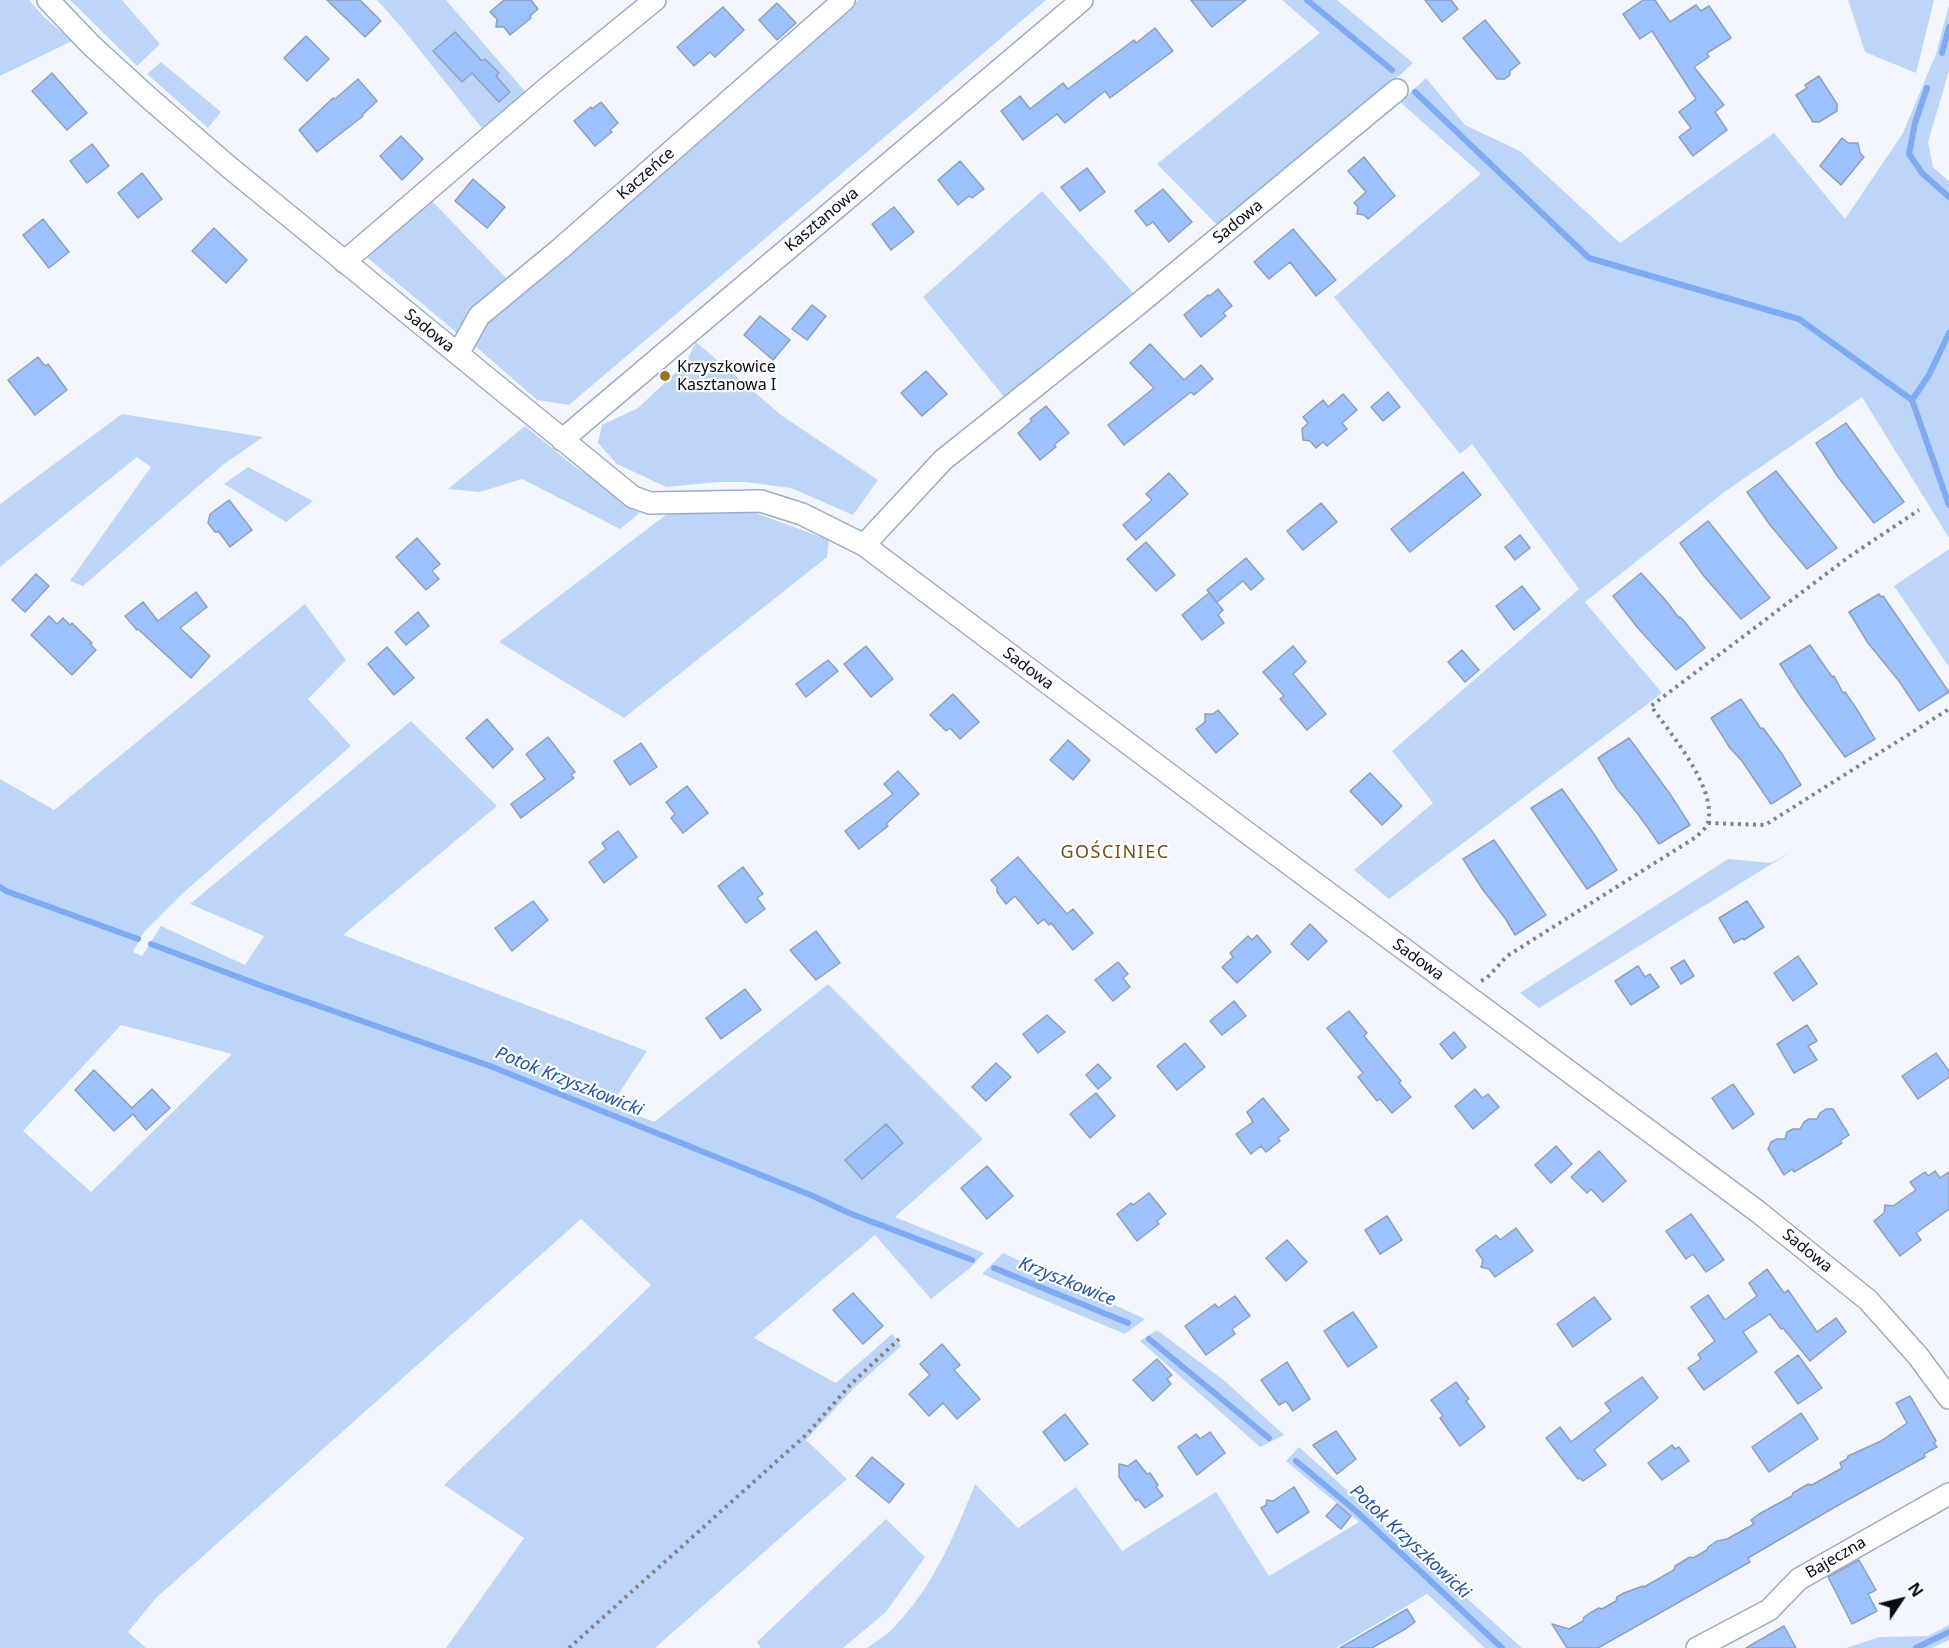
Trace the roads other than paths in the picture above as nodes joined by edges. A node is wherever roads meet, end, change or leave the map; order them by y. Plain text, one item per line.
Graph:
1 (48, 0) edge
2 (655, 0) edge
3 (844, 0) edge
4 (1082, 0) edge
5 (1397, 90) dead end
6 (344, 262) junction
7 (458, 354) junction
8 (562, 440) junction
9 (864, 545) junction
10 (1949, 1398) edge
11 (1949, 1494) edge
12 (1697, 1648) edge

1 - 6 street, Sadowa
2 - 6 street
3 - 7 street, Kaczeńce
4 - 8 street, Kasztanowa
5 - 9 street, Sadowa
6 - 7 street, Sadowa
7 - 8 street, Sadowa
8 - 9 street, Sadowa
9 - 10 street, Sadowa
11 - 12 street, Bajeczna

